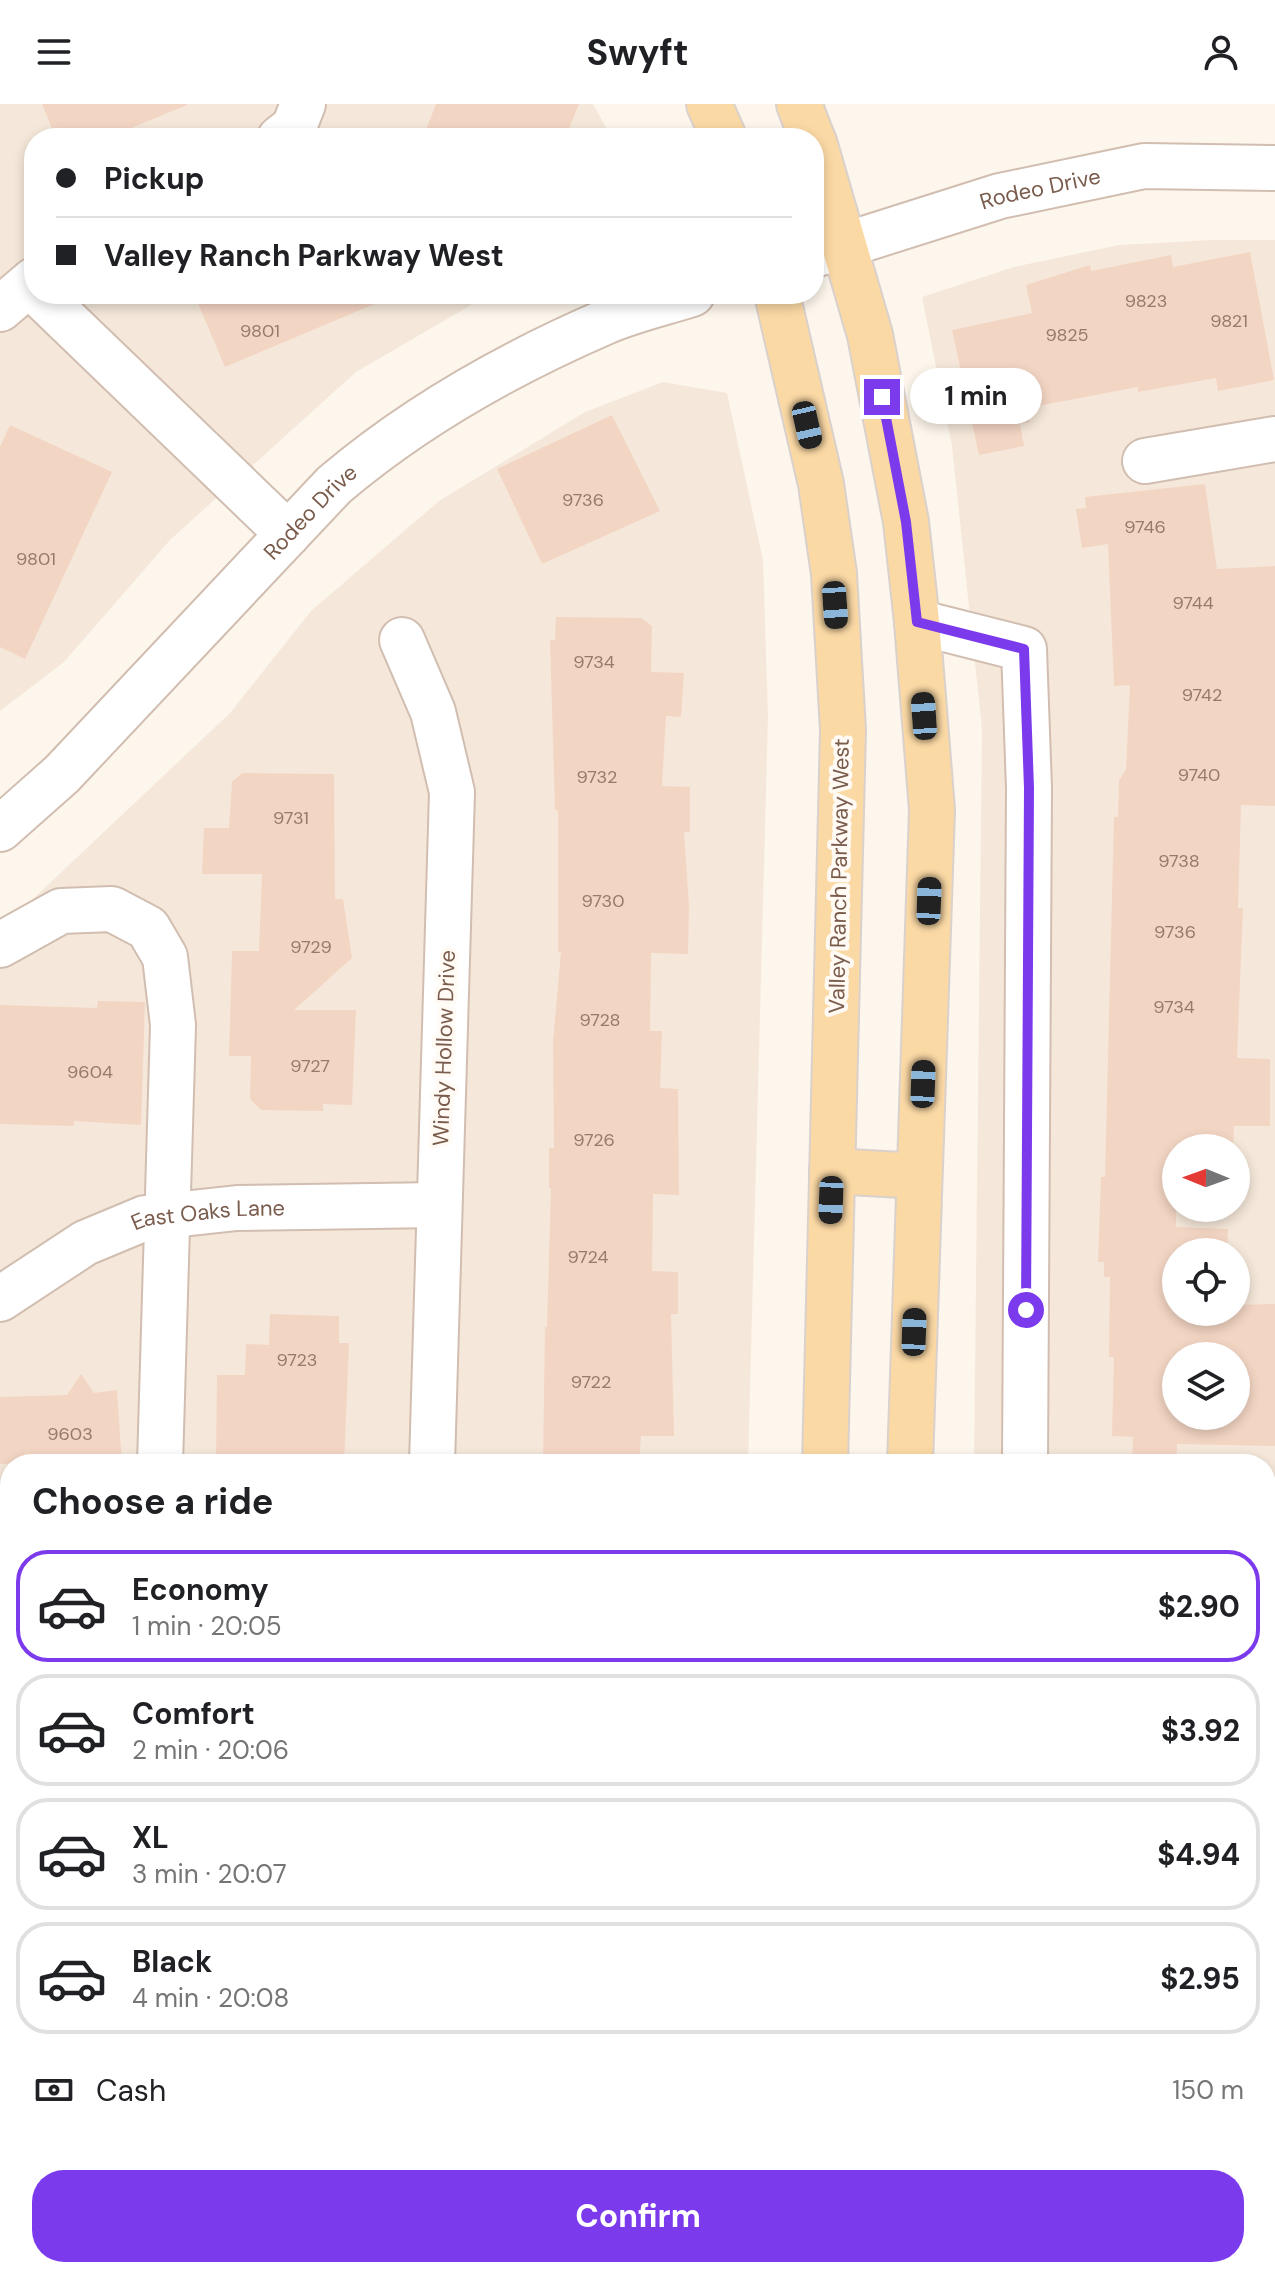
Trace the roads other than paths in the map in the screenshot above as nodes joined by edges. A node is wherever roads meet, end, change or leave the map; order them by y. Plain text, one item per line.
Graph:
1 (303, 104) edge
2 (709, 104) edge
3 (799, 104) edge
4 (293, 128) edge
5 (720, 128) edge
6 (808, 128) edge
7 (1275, 168) edge
8 (824, 211) edge
9 (830, 250) edge
10 (41, 304) edge
11 (661, 304) edge
12 (779, 304) edge
13 (1275, 439) edge
14 (1145, 461) dead end
15 (288, 534) junction
16 (917, 622) junction
17 (402, 640) dead end
18 (0, 829) edge
19 (0, 945) edge
20 (832, 1171) junction
21 (919, 1176) junction
22 (439, 1205) junction
23 (168, 1216) junction
24 (0, 1299) edge
25 (160, 1454) edge
26 (432, 1454) edge
27 (825, 1454) edge
28 (910, 1454) edge
29 (1025, 1454) edge

1 - 4 street
2 - 5 main road
3 - 6 main road
7 - 9 street, Rodeo Drive
8 - 9 main road
9 - 16 main road
10 - 15 street
11 - 15 street, Rodeo Drive
12 - 20 main road, Valley Ranch Parkway West
13 - 14 street
15 - 18 street, Rodeo Drive
16 - 21 main road
16 - 29 street
17 - 22 street, Windy Hollow Drive
19 - 23 street
20 - 21 main road
20 - 27 main road, Valley Ranch Parkway West
21 - 28 main road
22 - 23 street, East Oaks Lane
22 - 26 street, Windy Hollow Drive
23 - 24 street, East Oaks Lane
23 - 25 street

